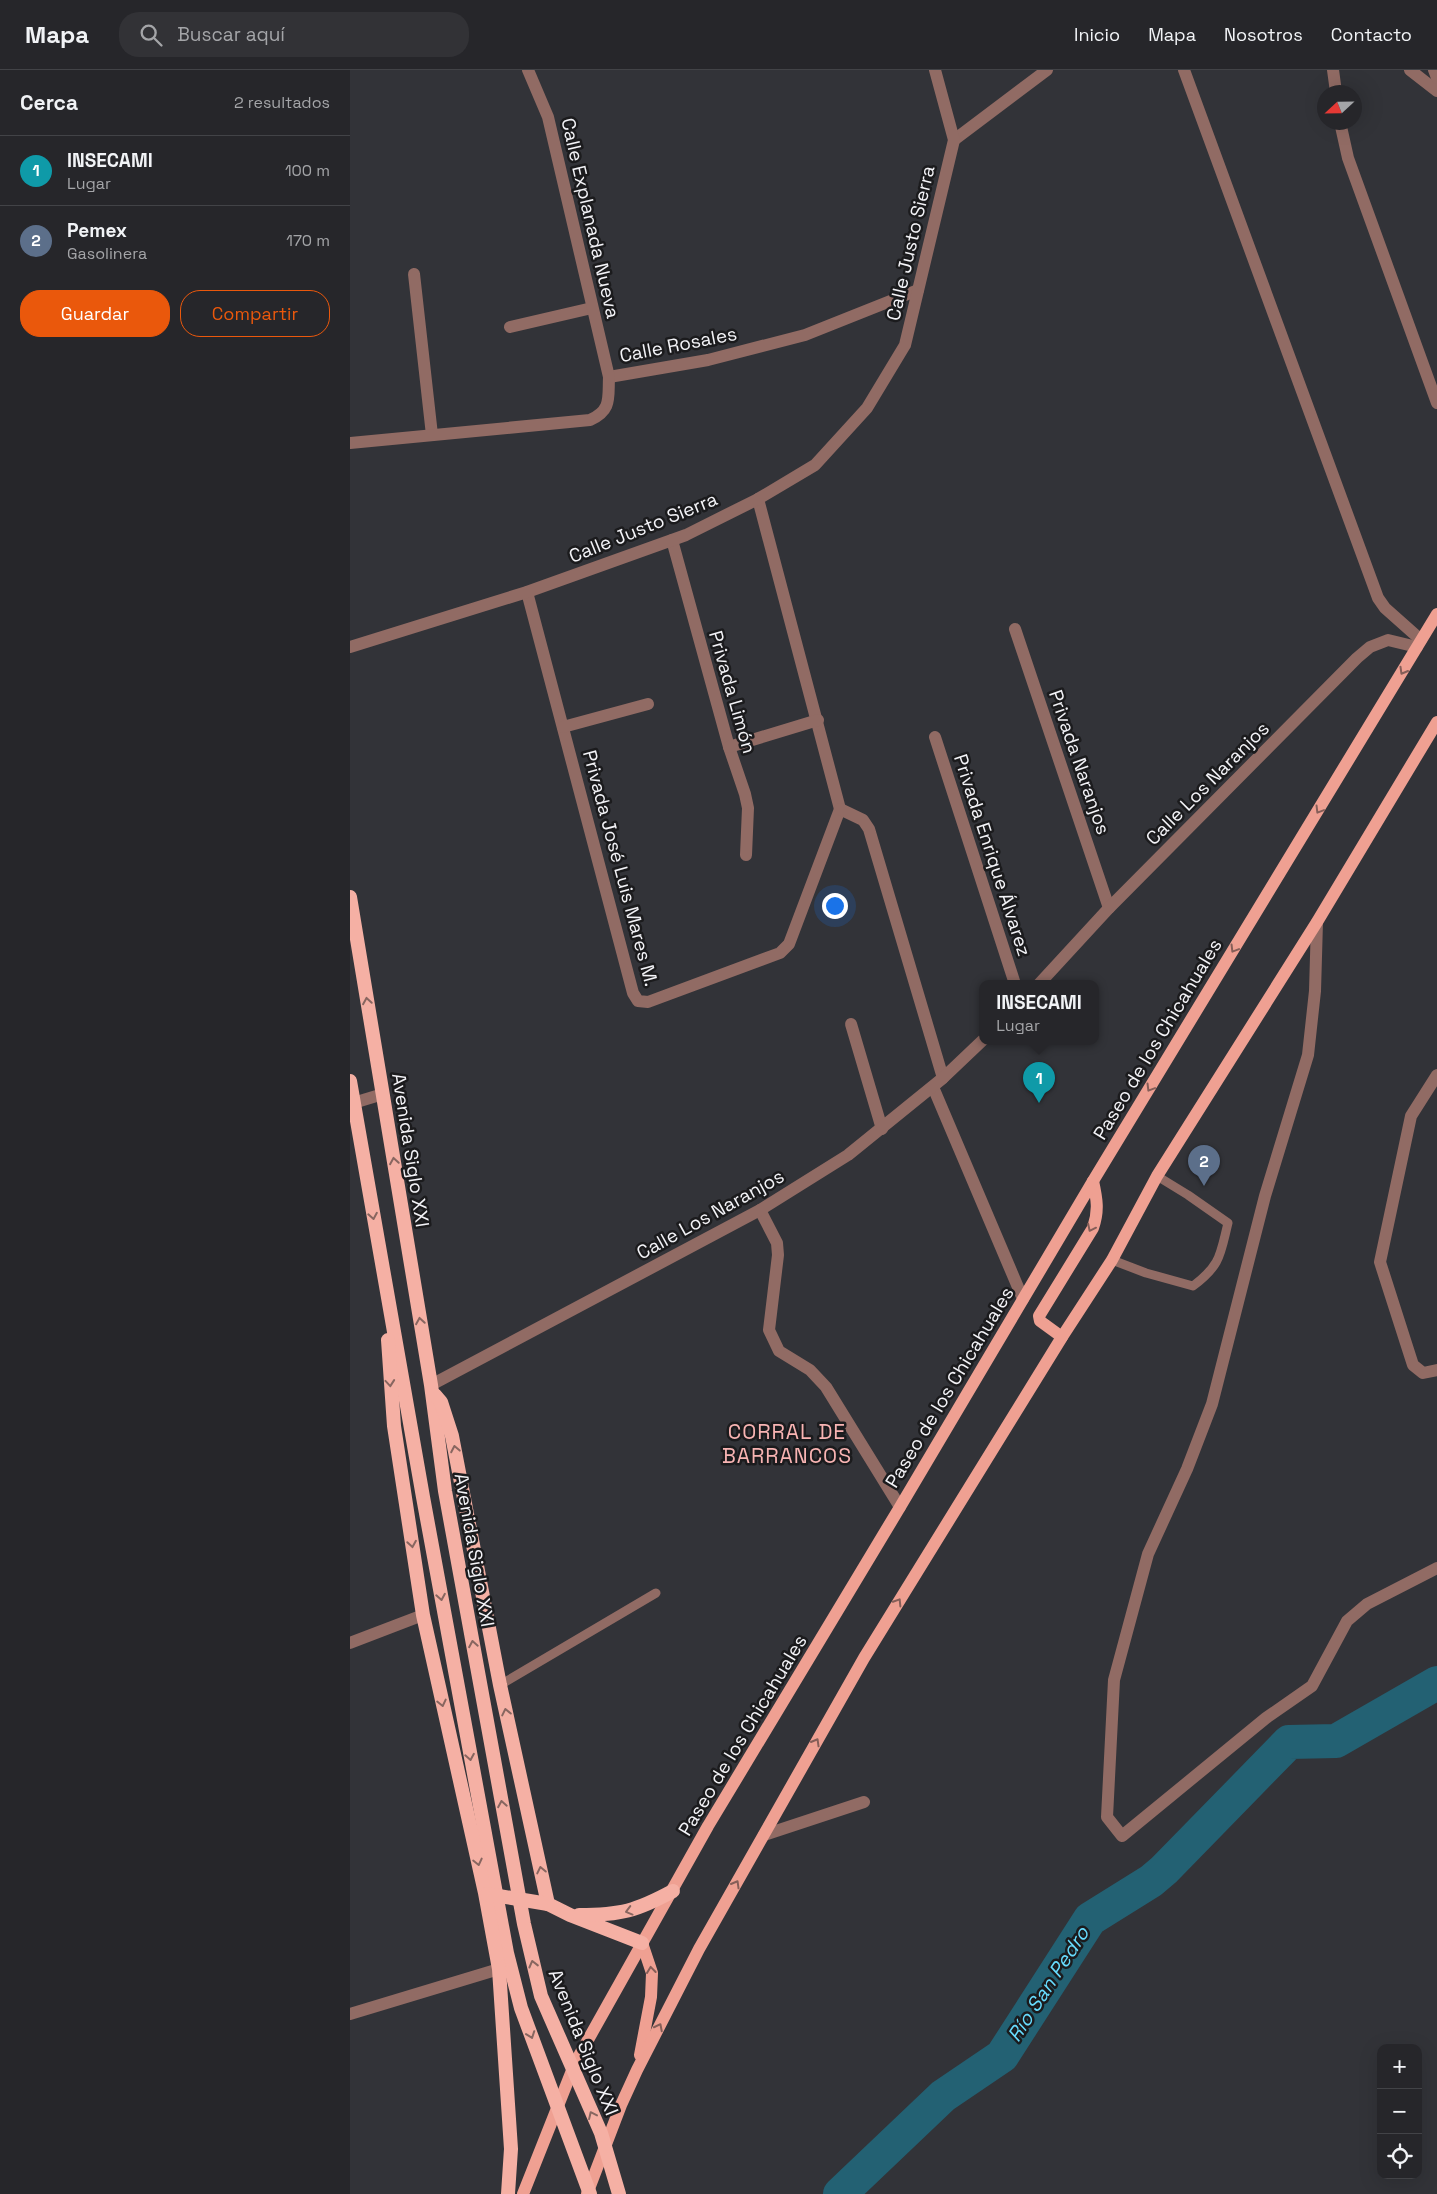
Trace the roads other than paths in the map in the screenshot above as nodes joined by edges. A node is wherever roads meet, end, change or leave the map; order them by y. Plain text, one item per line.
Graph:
1 (528, 70) edge
2 (935, 70) edge
3 (1047, 70) edge
4 (1184, 70) edge
5 (1333, 70) edge
6 (1410, 70) edge
7 (1434, 70) edge
8 (1437, 78) edge
9 (1335, 85) edge
10 (1437, 91) edge
11 (1342, 130) edge
12 (954, 140) junction
13 (414, 274) dead end
14 (918, 290) junction
15 (592, 308) junction
16 (510, 327) dead end
17 (609, 377) junction
18 (1437, 403) edge
19 (432, 435) junction
20 (350, 443) edge
21 (758, 499) junction
22 (672, 540) junction
23 (527, 592) junction
24 (1437, 614) edge
25 (1015, 629) dead end
26 (1419, 643) junction
27 (350, 647) edge
28 (648, 704) dead end
29 (818, 720) junction
30 (1437, 722) edge
31 (563, 727) junction
32 (935, 737) dead end
33 (729, 748) junction
34 (840, 810) junction
35 (746, 855) dead end
36 (350, 897) edge
37 (1109, 908) junction
38 (1316, 922) junction
39 (1014, 980) edge
40 (1043, 980) edge
41 (851, 1024) dead end
42 (979, 1044) edge
43 (943, 1078) junction
44 (1436, 1079) edge
45 (350, 1081) edge
46 (933, 1087) junction
47 (383, 1094) junction
48 (352, 1104) edge
49 (882, 1129) junction
50 (1157, 1176) junction
51 (1093, 1181) junction
52 (760, 1210) junction
53 (1112, 1260) junction
54 (388, 1299) junction
55 (1023, 1299) junction
56 (1062, 1337) junction
57 (1437, 1370) edge
58 (431, 1388) junction
59 (900, 1507) junction
60 (1437, 1568) edge
61 (656, 1593) dead end
62 (423, 1615) junction
63 (350, 1643) edge
64 (500, 1685) junction
65 (864, 1802) dead end
66 (764, 1835) junction
67 (673, 1891) junction
68 (485, 1893) junction
69 (548, 1904) junction
70 (570, 1915) junction
71 (642, 1943) junction
72 (499, 1969) junction
73 (350, 2014) edge
74 (637, 2070) junction
75 (508, 2194) edge
76 (523, 2194) edge
77 (588, 2194) edge
78 (619, 2194) edge

1 - 15 street, Calle Explanada Nueva
2 - 12 street, Calle Justo Sierra
3 - 12 street
4 - 26 street
5 - 9 street
6 - 10 street
7 - 8 street
11 - 18 street
12 - 14 street, Calle Justo Sierra
13 - 19 street
14 - 17 street, Calle Rosales
14 - 21 street, Calle Justo Sierra
15 - 16 street
15 - 17 street, Calle Explanada Nueva
17 - 19 street, Calle Rosales
19 - 20 street, Calle Rosales
21 - 22 street, Calle Justo Sierra
21 - 29 street
22 - 23 street, Calle Justo Sierra
22 - 33 street, Privada Limón
23 - 27 street, Calle Justo Sierra
23 - 31 street, Privada José Luis Mares M.
24 - 26 main road, Paseo de los Chicahuales
25 - 37 street, Privada Naranjos
26 - 37 street, Calle Los Naranjos
26 -> 51 main road, Paseo de los Chicahuales
28 - 31 street
29 - 33 street
29 - 34 street
30 - 38 main road
31 - 34 street, Privada José Luis Mares M.
32 - 39 street, Privada Enrique Álvarez
33 - 35 street, Privada Limón
34 - 43 street
47 -> 36 highway, Avenida Siglo XXI
37 - 40 street, Calle Los Naranjos
38 - 50 main road
38 - 60 street
41 - 49 street
42 - 43 street, Calle Los Naranjos
43 - 46 street, Calle Los Naranjos
44 - 57 street
45 - 48 highway
46 - 49 street, Calle Los Naranjos
46 - 55 street
47 - 48 street
58 -> 47 highway, Avenida Siglo XXI
48 -> 54 highway
49 - 52 street, Calle Los Naranjos
50 - 53 main road
50 - 53 lane
51 - 55 main road, Paseo de los Chicahuales
51 -> 56 main road
52 - 58 street, Calle Los Naranjos
52 - 59 street
53 - 56 main road
54 -> 62 highway
54 -> 77 highway
55 - 59 main road, Paseo de los Chicahuales
66 -> 56 main road
64 -> 58 highway
78 -> 58 highway, Avenida Siglo XXI
59 - 67 main road, Paseo de los Chicahuales
61 - 64 lane
62 - 63 street
62 -> 68 highway
69 -> 64 highway
65 - 66 street
74 -> 66 main road
67 -> 70 highway
67 - 71 main road, Paseo de los Chicahuales
68 - 69 highway
68 - 72 highway
69 - 70 highway
70 - 71 highway
74 -> 71 main road
71 - 76 main road, Paseo de los Chicahuales
72 - 73 street
72 - 75 highway
74 - 77 main road

